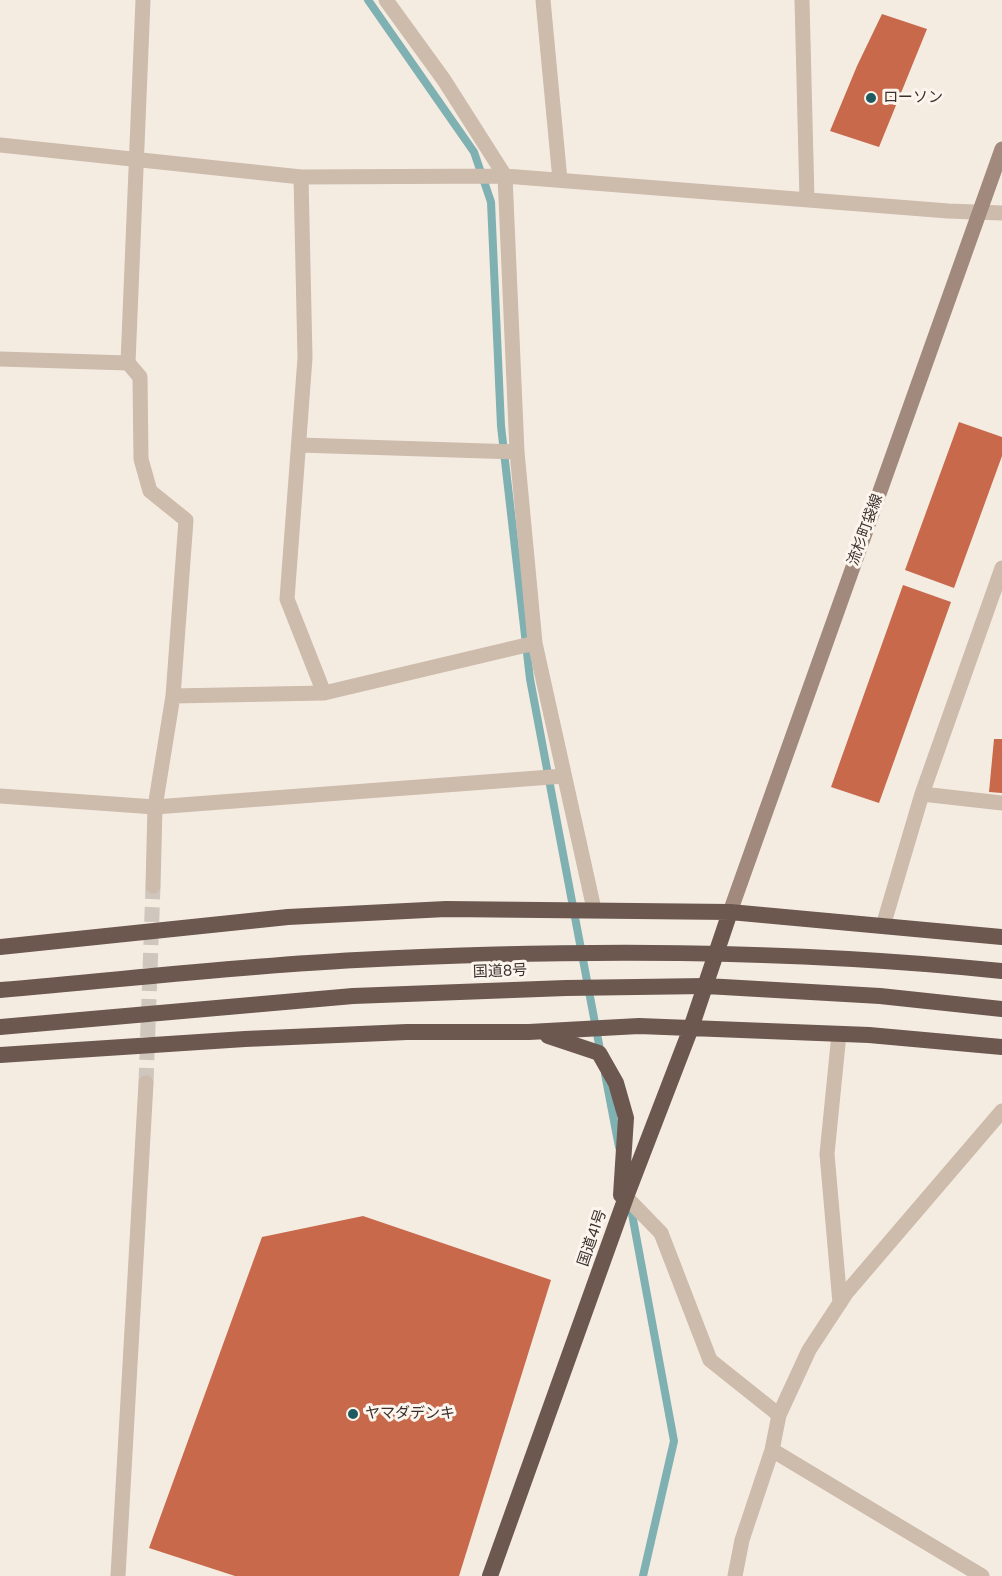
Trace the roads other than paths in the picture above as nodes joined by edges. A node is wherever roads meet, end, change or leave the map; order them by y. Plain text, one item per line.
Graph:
1 (142, 0) edge
2 (386, 0) edge
3 (543, 0) edge
4 (802, 0) edge
5 (0, 145) edge
6 (1002, 148) edge
7 (136, 160) junction
8 (505, 176) junction
9 (301, 177) junction
10 (560, 180) junction
11 (807, 200) junction
12 (979, 212) junction
13 (1002, 213) edge
14 (0, 359) edge
15 (128, 363) junction
16 (299, 445) junction
17 (518, 452) junction
18 (1002, 568) edge
19 (535, 643) junction
20 (324, 693) junction
21 (173, 696) junction
22 (564, 776) junction
23 (922, 794) junction
24 (0, 796) edge
25 (1002, 803) edge
26 (156, 807) junction
27 (153, 886) tunnel mouth
28 (594, 909) junction
29 (729, 912) junction
30 (883, 926) junction
31 (1002, 938) edge
32 (0, 947) edge
33 (1002, 971) edge
34 (0, 990) edge
35 (1002, 1009) edge
36 (0, 1027) edge
37 (692, 1028) junction
38 (529, 1032) junction
39 (839, 1034) junction
40 (1002, 1047) edge
41 (0, 1055) edge
42 (146, 1083) tunnel mouth
43 (1002, 1111) edge
44 (626, 1197) junction
45 (619, 1217) junction
46 (840, 1303) junction
47 (779, 1415) junction
48 (772, 1450) junction
49 (118, 1576) edge
50 (490, 1576) edge
51 (735, 1576) edge
52 (982, 1576) edge

1 - 7 street
2 - 8 street
3 - 10 street
4 - 11 street
5 - 7 street
6 - 12 main road, 流杉町袋線
7 - 9 street
7 - 15 street
8 - 9 street
8 - 10 street
8 - 17 street
9 - 16 street
10 - 11 street
11 - 12 street
12 - 13 street
12 - 29 main road, 流杉町袋線
14 - 15 street
15 - 21 street
16 - 17 street
16 - 20 street
17 - 19 street
18 - 23 street
19 - 20 street
19 - 22 street
20 - 21 street
21 - 26 street
22 - 26 street
22 - 28 street
23 - 25 street
23 - 30 street
24 - 26 street
26 - 27 street
28 - 29 highway
28 - 32 highway
29 - 30 highway
29 - 37 highway, 国道41号
30 - 31 highway
33 - 34 highway, 国道8号, bridge
35 - 36 highway, 国道8号, bridge
37 - 38 highway
37 - 39 highway
37 - 44 highway, 国道41号
38 - 41 highway
38 - 45 highway
39 - 40 highway
39 - 46 street
42 - 49 street
43 - 46 street
44 - 45 highway, 国道41号
44 - 47 street
45 - 50 highway, 国道41号
46 - 47 street
47 - 48 street
48 - 51 street
48 - 52 street

